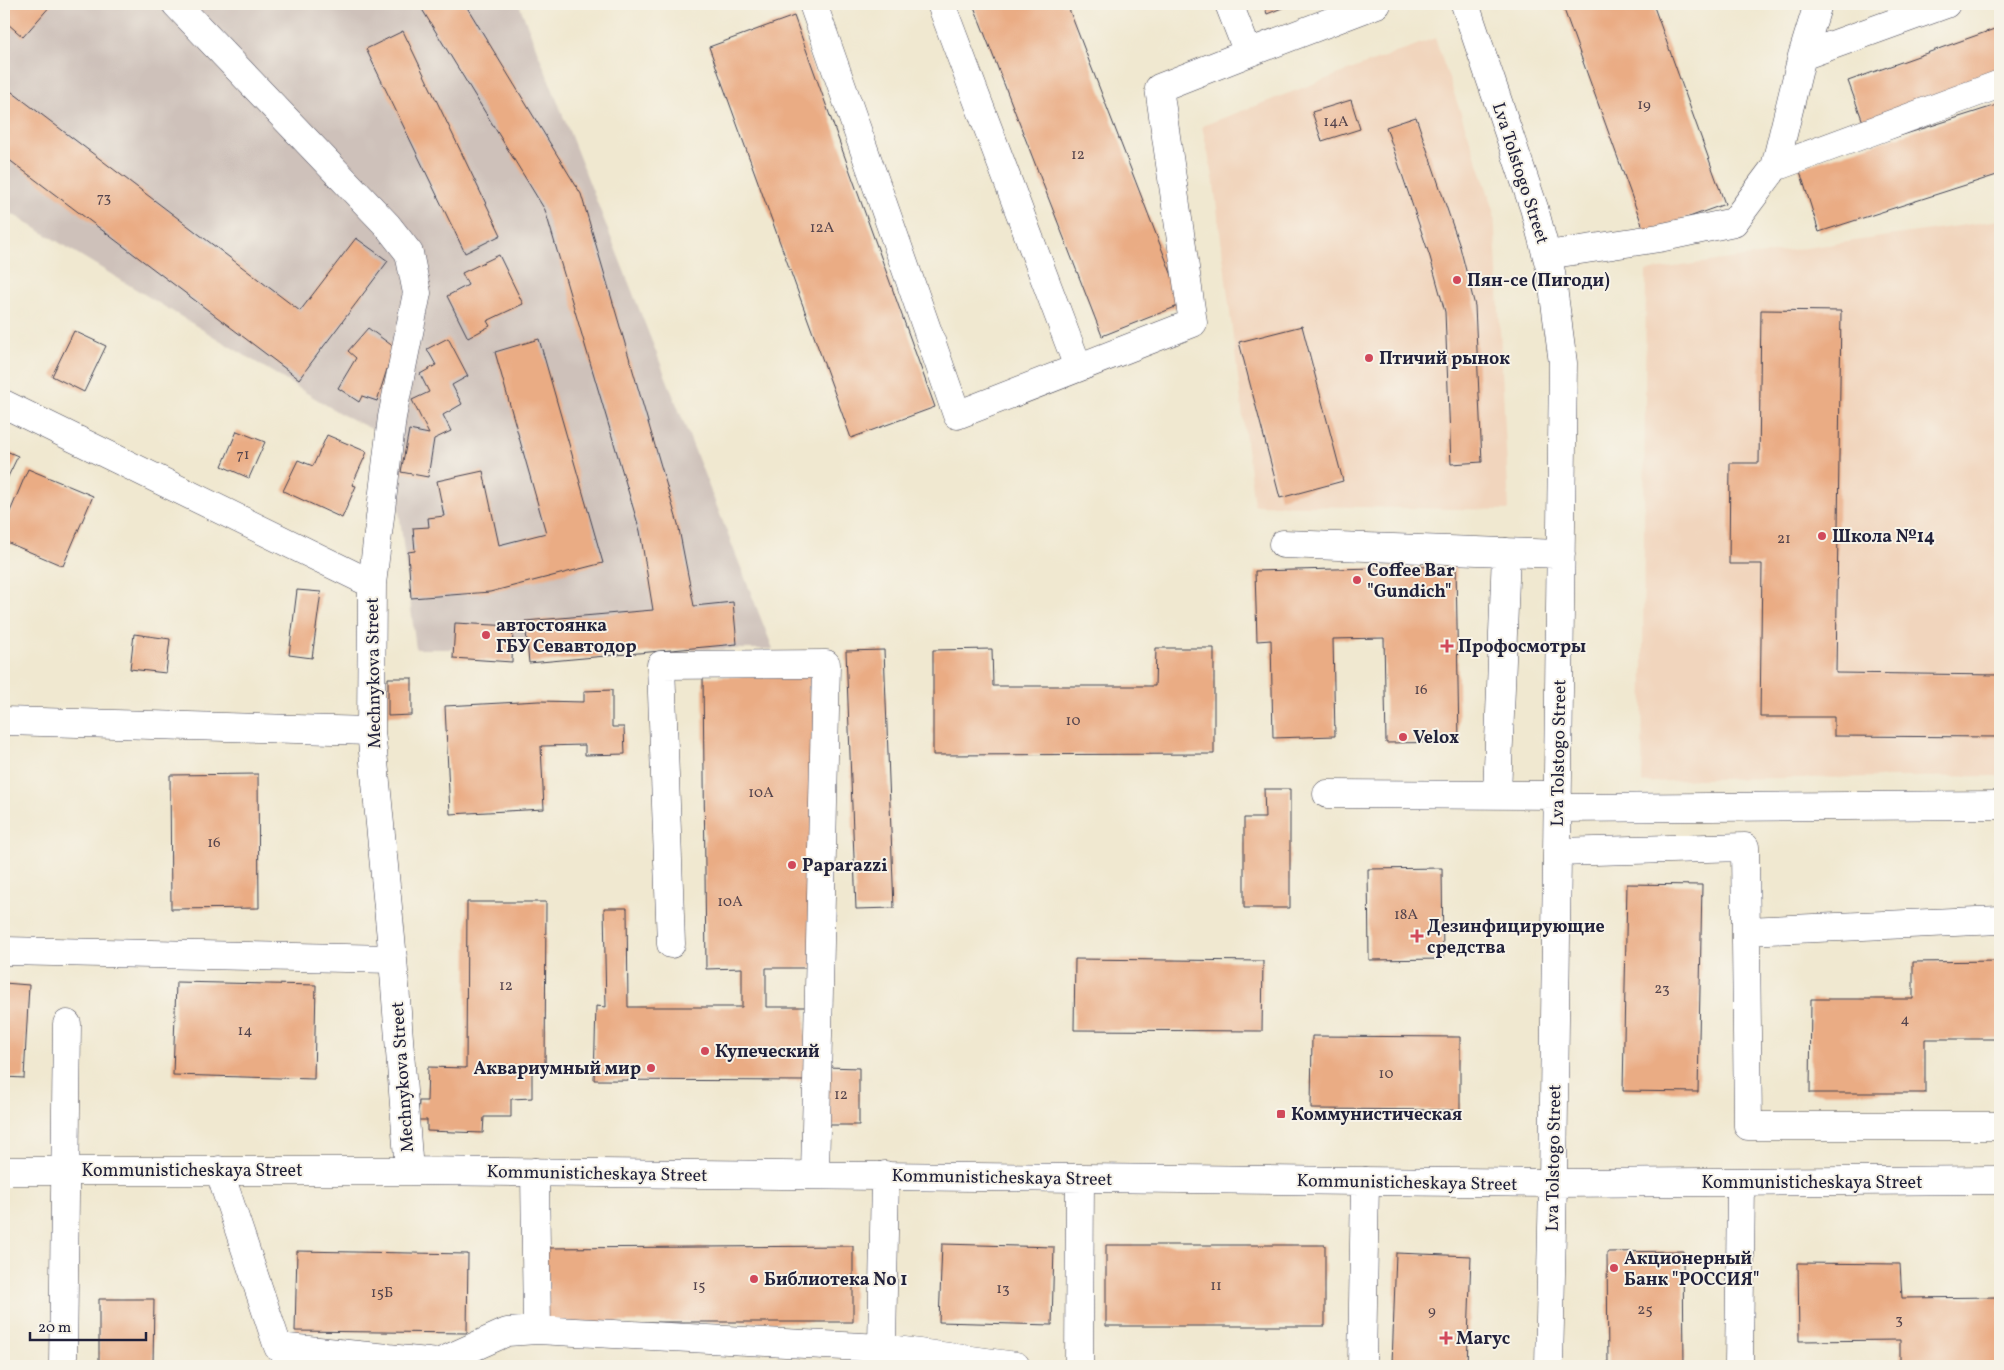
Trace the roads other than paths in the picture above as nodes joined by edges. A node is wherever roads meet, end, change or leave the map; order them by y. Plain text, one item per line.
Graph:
1 (176, 4) edge
2 (813, 4) edge
3 (941, 4) edge
4 (1230, 4) edge
5 (1377, 4) edge
6 (1465, 4) edge
7 (1818, 4) edge
8 (1946, 4) edge
9 (1248, 53) junction
10 (1802, 56) junction
11 (2000, 84) edge
12 (1775, 167) junction
13 (1547, 255) junction
14 (1078, 367) junction
15 (4, 404) edge
16 (1283, 544) dead end
17 (1506, 552) junction
18 (1561, 554) junction
19 (372, 584) junction
20 (4, 721) edge
21 (371, 732) junction
22 (1327, 794) dead end
23 (1496, 795) junction
24 (1558, 801) junction
25 (2000, 805) edge
26 (1557, 852) junction
27 (2000, 920) edge
28 (1746, 931) junction
29 (671, 944) dead end
30 (4, 951) edge
31 (393, 959) junction
32 (67, 1024) dead end
33 (2000, 1126) edge
34 (64, 1170) junction
35 (219, 1170) junction
36 (4, 1171) edge
37 (409, 1171) junction
38 (536, 1172) junction
39 (815, 1175) junction
40 (885, 1175) junction
41 (1080, 1178) junction
42 (2000, 1180) edge
43 (1365, 1181) junction
44 (1741, 1182) junction
45 (1553, 1184) junction
46 (537, 1330) junction
47 (882, 1348) junction
48 (63, 1366) edge
49 (1016, 1366) edge
50 (1079, 1366) edge
51 (1362, 1366) edge
52 (1549, 1366) edge
53 (1739, 1366) edge

1 - 19 street
2 - 14 street
3 - 14 street
4 - 9 street
5 - 9 street
6 - 13 street, Lva Tolstogo Street
7 - 10 street
8 - 10 street
9 - 14 street
10 - 12 street
11 - 12 street
12 - 13 street
13 - 18 street, Lva Tolstogo Street
15 - 19 street, Mechnykova Street
16 - 17 street
17 - 18 street
17 - 23 street
18 - 24 street, Lva Tolstogo Street
19 - 21 street, Mechnykova Street
20 - 21 street
21 - 31 street, Mechnykova Street
22 - 23 street
23 - 24 street
24 - 25 street
24 - 26 street, Lva Tolstogo Street
26 - 28 street
26 - 45 street, Lva Tolstogo Street
27 - 28 street
28 - 33 street
29 - 39 street
30 - 31 street
31 - 37 street, Mechnykova Street
32 - 34 street
34 - 35 street, Kommunisticheskaya Street
34 - 36 street, Kommunisticheskaya Street
34 - 48 street
35 - 37 street, Kommunisticheskaya Street
35 - 46 street
37 - 38 street, Kommunisticheskaya Street
38 - 39 street, Kommunisticheskaya Street
38 - 46 street
39 - 40 street, Kommunisticheskaya Street
40 - 41 street, Kommunisticheskaya Street
40 - 47 street
41 - 43 street, Kommunisticheskaya Street
41 - 50 street
42 - 44 street, Kommunisticheskaya Street
43 - 45 street, Kommunisticheskaya Street
43 - 51 street
44 - 45 street, Kommunisticheskaya Street
44 - 53 street
45 - 52 street, Lva Tolstogo Street
46 - 47 street
47 - 49 street

